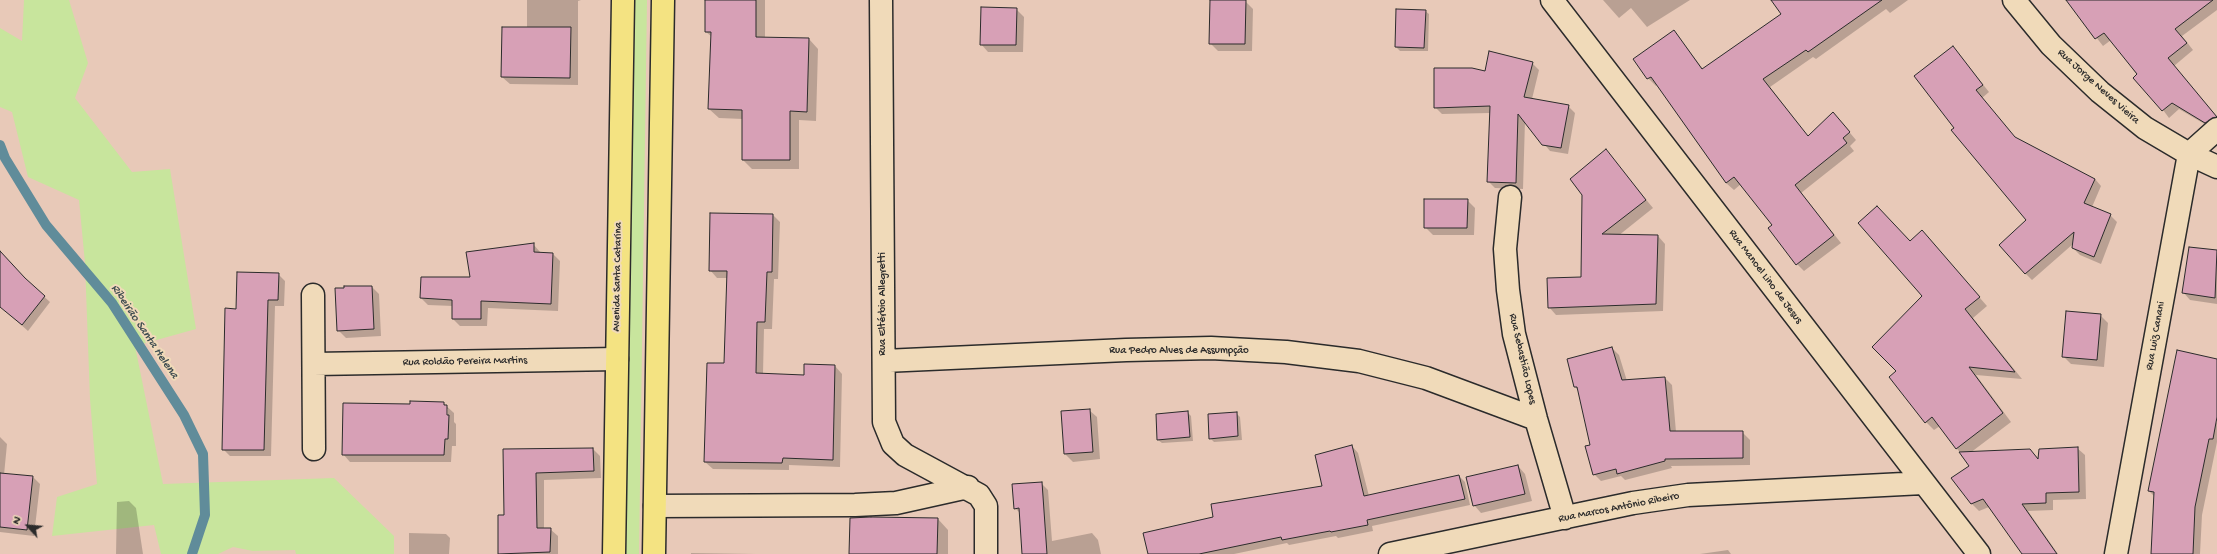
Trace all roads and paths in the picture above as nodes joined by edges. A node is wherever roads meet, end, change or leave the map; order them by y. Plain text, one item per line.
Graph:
1 (623, 0) edge
2 (663, 0) edge
3 (881, 0) edge
4 (1552, 0) edge
5 (2014, 0) edge
6 (2217, 129) edge
7 (2189, 154) junction
8 (2217, 167) edge
9 (1510, 197) dead end
10 (313, 295) dead end
11 (617, 359) junction
12 (884, 361) junction
13 (314, 364) junction
14 (1536, 419) junction
15 (314, 449) dead end
16 (1923, 483) junction
17 (968, 488) junction
18 (655, 506) junction
19 (1565, 518) junction
20 (1969, 549) edge
21 (614, 554) edge
22 (654, 554) edge
23 (986, 554) edge
24 (1390, 554) edge
25 (2116, 554) edge

1 - 11 main road, Avenida Santa Catarina
2 - 18 main road
3 - 12 street, Rua Eltérbio Allegretti
4 - 16 street, Rua Manoel Lino de Jesus
5 - 7 street, Rua Jorge Neves Vieira
6 - 7 street
7 - 8 street, Rua Jorge Neves Vieira
7 - 25 street, Rua Luiz Canani
9 - 14 street, Rua Sebastião Lopes
10 - 13 street
11 - 13 street, Rua Roldão Pereira Martins
11 - 21 main road, Avenida Santa Catarina
12 - 14 street, Rua Pedro Alves de Assumpção
12 - 17 street, Rua Eltérbio Allegretti
13 - 15 street
14 - 19 street, Rua Sebastião Lopes
16 - 19 street, Rua Marcos Antônio Ribeiro
16 - 20 street, Rua Manoel Lino de Jesus
17 - 18 street
17 - 23 street, Rua Eltérbio Allegretti
18 - 22 main road
19 - 24 street, Rua Marcos Antônio Ribeiro

